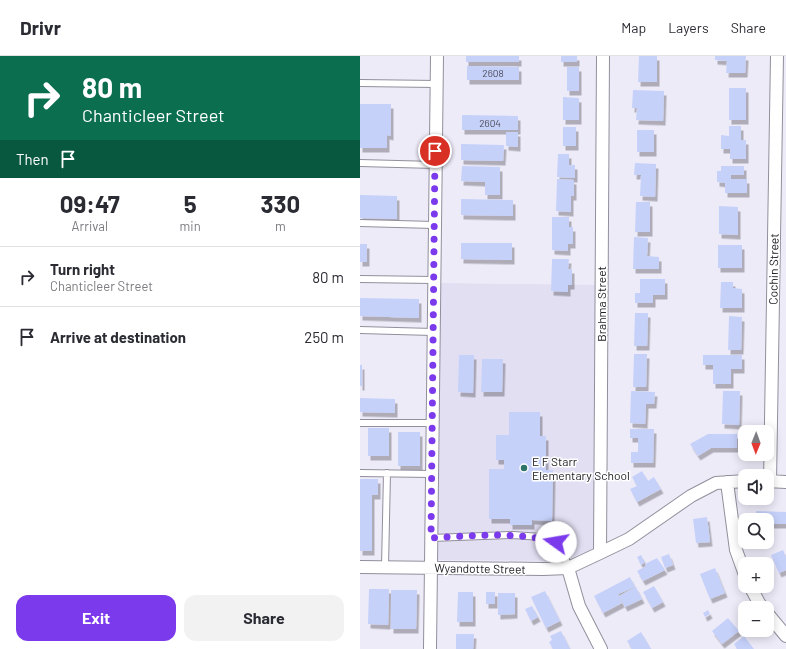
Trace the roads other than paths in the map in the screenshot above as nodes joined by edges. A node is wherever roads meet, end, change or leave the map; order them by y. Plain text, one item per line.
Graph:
1 (437, 56) edge
2 (603, 56) edge
3 (777, 56) edge
4 (360, 83) edge
5 (436, 84) junction
6 (360, 164) edge
7 (435, 165) junction
8 (360, 223) edge
9 (434, 225) junction
10 (360, 279) edge
11 (433, 280) junction
12 (360, 330) edge
13 (433, 332) junction
14 (360, 422) edge
15 (432, 423) junction
16 (768, 469) edge
17 (360, 473) edge
18 (387, 473) junction
19 (431, 474) junction
20 (738, 481) edge
21 (727, 482) junction
22 (774, 482) edge
23 (786, 482) edge
24 (431, 538) junction
25 (600, 553) junction
26 (739, 557) edge
27 (360, 567) edge
28 (385, 567) junction
29 (430, 567) junction
30 (568, 568) junction
31 (774, 621) edge
32 (786, 636) edge
33 (430, 649) edge
34 (601, 649) edge

1 - 5 street
2 - 25 street, Brahma Street
3 - 16 street, Cochin Street
4 - 5 lane
5 - 7 street
6 - 7 lane
7 - 9 street
8 - 9 lane
9 - 11 street
10 - 11 lane
11 - 13 street
12 - 13 lane
13 - 15 street
14 - 15 lane
15 - 19 street
17 - 18 lane
18 - 19 lane
18 - 28 lane
19 - 24 street
20 - 21 street, Wyandotte Street
21 - 25 street, Wyandotte Street
21 - 26 street
22 - 23 street
24 - 29 street
24 - 30 lane
25 - 30 street, Wyandotte Street
27 - 28 street, Wyandotte Street
28 - 29 street, Wyandotte Street
29 - 30 street, Wyandotte Street
29 - 33 street
30 - 34 street
31 - 32 street

